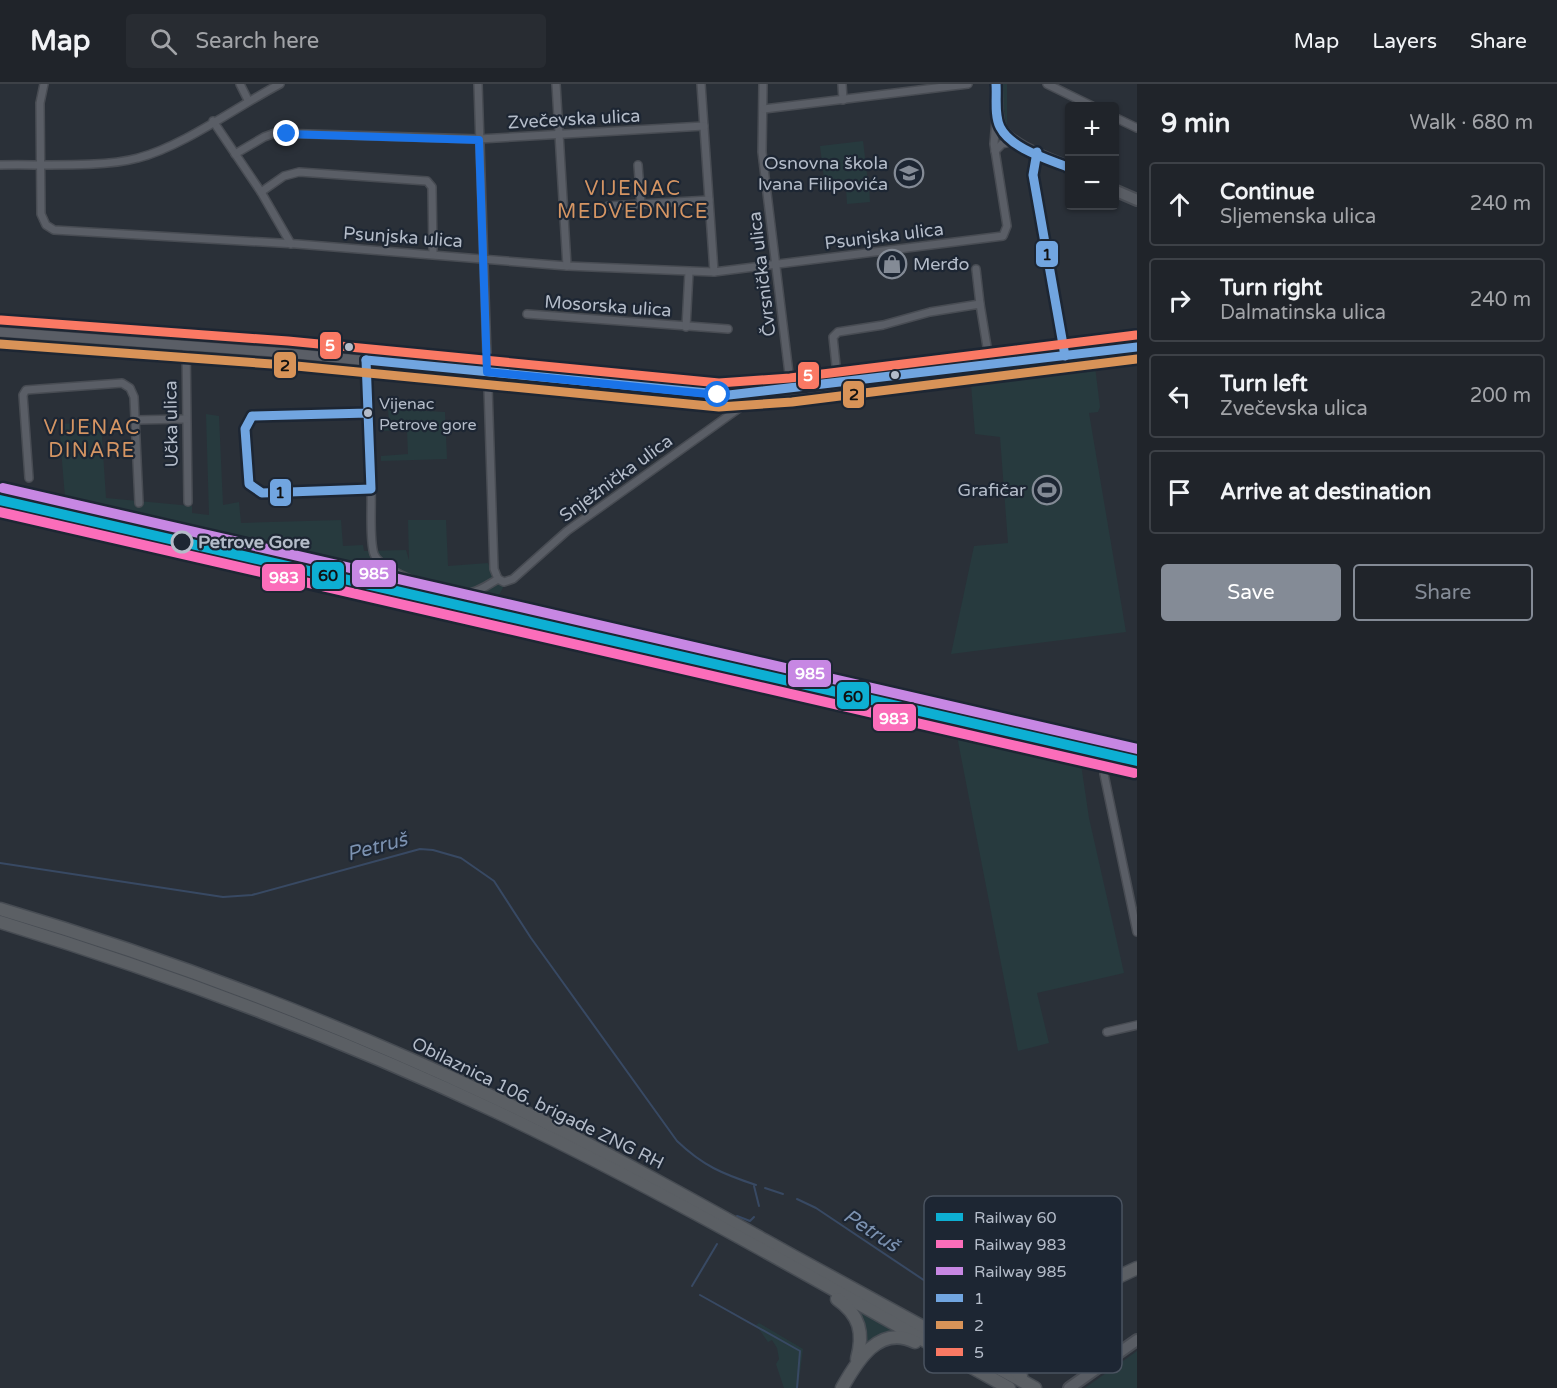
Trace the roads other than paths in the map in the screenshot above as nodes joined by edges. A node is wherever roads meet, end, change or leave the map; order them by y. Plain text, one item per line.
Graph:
1 (44, 84) edge
2 (240, 84) edge
3 (280, 84) edge
4 (477, 84) edge
5 (556, 84) edge
6 (701, 84) edge
7 (763, 84) edge
8 (842, 84) edge
9 (968, 84) edge
10 (996, 84) edge
11 (1047, 84) edge
12 (938, 86) edge
13 (248, 100) junction
14 (843, 100) junction
15 (1084, 102) edge
16 (764, 109) junction
17 (997, 111) junction
18 (1119, 119) edge
19 (213, 122) junction
20 (704, 126) junction
21 (1137, 128) edge
22 (559, 135) junction
23 (479, 140) junction
24 (1015, 141) junction
25 (995, 151) junction
26 (1037, 153) junction
27 (235, 154) junction
28 (39, 164) junction
29 (0, 165) edge
30 (638, 165) dead end
31 (1065, 166) edge
32 (1119, 191) edge
33 (261, 192) junction
34 (709, 200) junction
35 (1137, 200) edge
36 (640, 204) junction
37 (608, 206) dead end
38 (291, 244) junction
39 (433, 254) junction
40 (483, 258) junction
41 (776, 264) junction
42 (567, 266) junction
43 (976, 269) dead end
44 (689, 272) junction
45 (714, 272) junction
46 (980, 304) junction
47 (527, 314) dead end
48 (686, 327) junction
49 (728, 329) dead end
50 (0, 332) edge
51 (186, 345) junction
52 (1137, 347) edge
53 (1065, 356) junction
54 (366, 360) junction
55 (990, 365) junction
56 (487, 372) junction
57 (838, 384) junction
58 (791, 390) junction
59 (751, 394) junction
60 (368, 413) junction
61 (186, 419) junction
62 (135, 420) junction
63 (29, 478) dead end
64 (371, 489) junction
65 (188, 502) dead end
66 (139, 503) dead end
67 (498, 579) junction
68 (1137, 774) edge
69 (0, 909) edge
70 (0, 922) edge
71 (1137, 932) edge
72 (1137, 1025) edge
73 (1107, 1032) dead end
74 (1137, 1268) edge
75 (1122, 1275) edge
76 (814, 1280) junction
77 (924, 1327) edge
78 (924, 1340) edge
79 (1137, 1340) edge
80 (924, 1344) edge
81 (1122, 1351) edge
82 (855, 1363) junction
83 (983, 1373) edge
84 (1008, 1373) edge
85 (1017, 1373) edge
86 (1090, 1373) edge
87 (1070, 1387) edge
88 (842, 1388) edge
89 (1009, 1388) edge
90 (1035, 1388) edge

1 - 28 street, Psunjska ulica
2 - 13 street
3 - 13 street
4 - 23 street
5 - 22 street
6 - 20 street
7 - 16 street, Čvrsnička ulica
8 - 14 street
9 - 12 street
10 - 17 main road
11 - 15 street
12 - 14 street
13 - 19 street
14 - 16 street
16 - 41 street, Čvrsnička ulica
17 - 24 main road
17 - 25 street
18 - 21 street
19 - 27 street
19 - 28 street
20 - 22 street, Zvečevska ulica
20 - 34 street
22 - 23 street, Zvečevska ulica
22 - 42 street
23 - 27 street, Zvečevska ulica
23 - 40 street
24 - 25 street
24 - 26 main road
25 - 41 street, Psunjska ulica
26 - 31 main road
26 - 53 street
27 - 33 street
28 - 29 street
28 - 38 street, Psunjska ulica
30 - 36 street
32 - 35 main road
33 - 38 street
33 - 39 street
34 - 36 street
34 - 45 street
36 - 37 street
38 - 39 street, Psunjska ulica
39 - 40 street, Psunjska ulica
40 - 42 street, Psunjska ulica
40 - 56 street
41 - 45 street, Psunjska ulica
41 - 58 street, Čvrsnička ulica
42 - 44 street, Psunjska ulica
43 - 46 street
44 - 45 street, Psunjska ulica
44 - 48 street, Mosorska ulica
46 - 55 street
46 - 57 street
47 - 48 street, Mosorska ulica
48 - 49 street, Mosorska ulica
50 - 51 street
51 - 54 street
51 - 61 street, Učka ulica
52 - 53 street
53 - 55 street
54 - 56 street
54 - 60 street
55 - 57 street
56 - 59 street
56 - 67 street
57 - 58 street
58 - 59 street
59 - 67 street, Snježnička ulica
60 - 64 street
60 - 64 street
61 - 62 street
61 - 65 street, Učka ulica
62 - 63 street
62 - 66 street
64 - 67 street
68 - 71 street
69 - 77 highway, Obilaznica 106. brigade ZNG RH
70 - 76 highway, Obilaznica 106. brigade ZNG RH
72 - 73 street
74 - 75 highway
76 - 78 highway, Obilaznica 106. brigade ZNG RH
76 - 82 highway
79 - 81 main road
80 - 82 highway
82 - 88 highway
83 - 89 highway, Obilaznica 106. brigade ZNG RH
84 - 90 highway, Obilaznica 106. brigade ZNG RH
85 - 90 highway
86 - 87 main road

